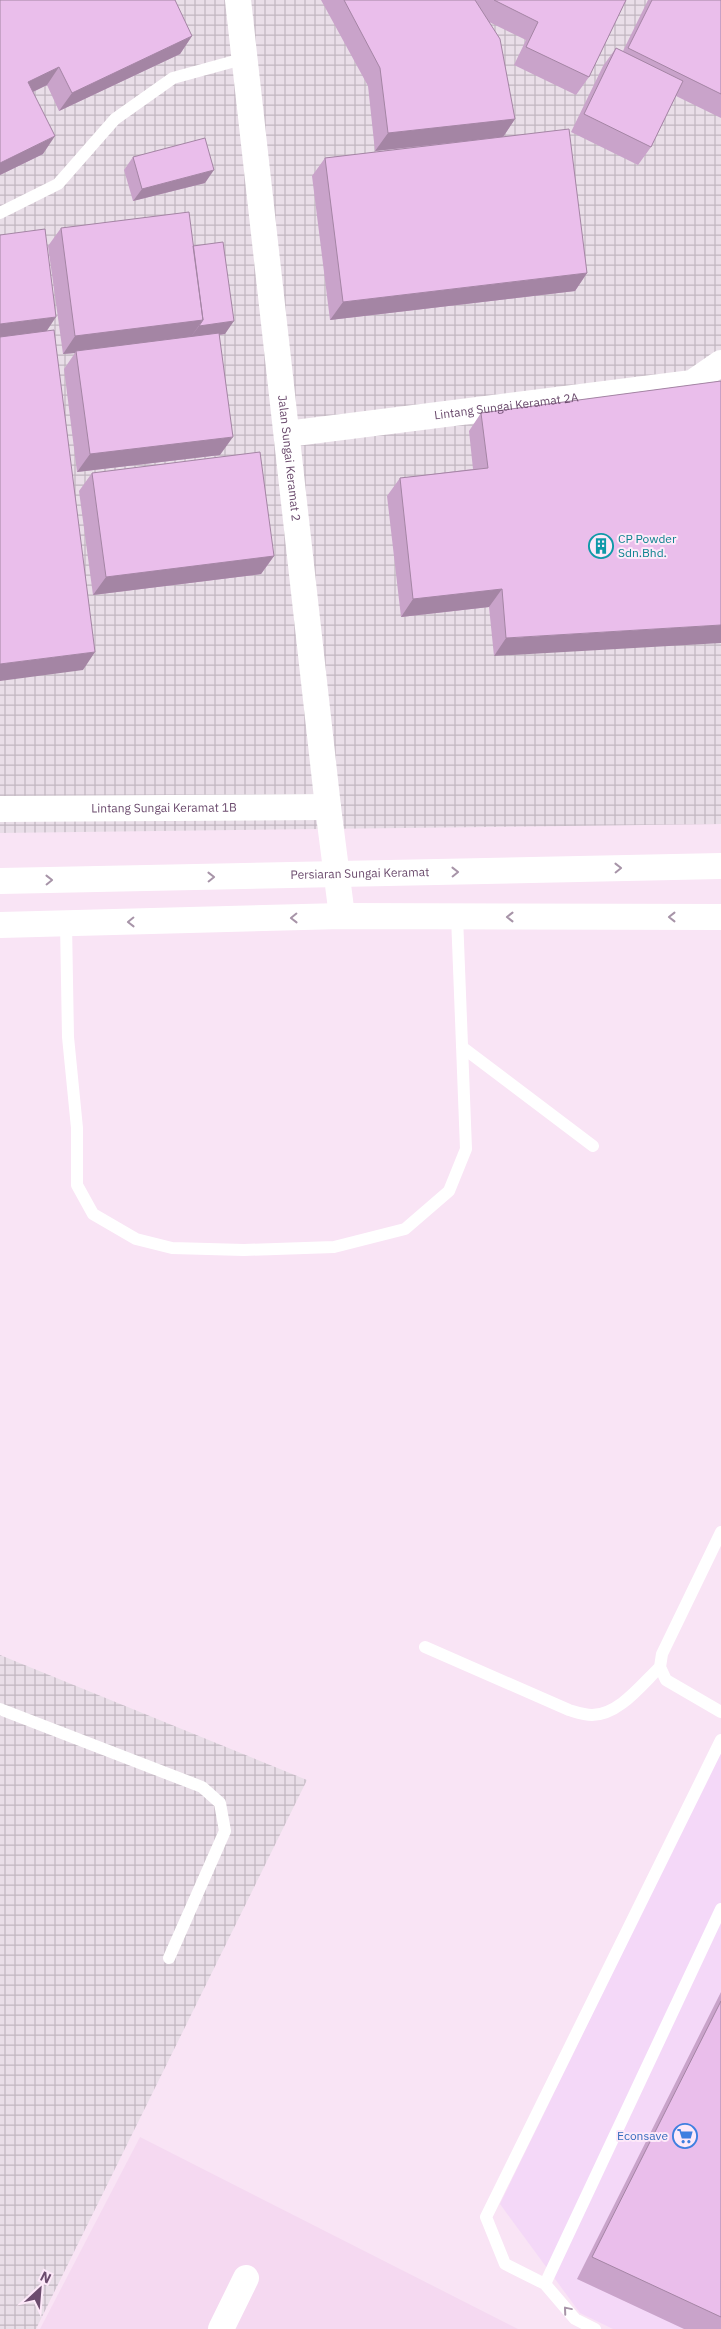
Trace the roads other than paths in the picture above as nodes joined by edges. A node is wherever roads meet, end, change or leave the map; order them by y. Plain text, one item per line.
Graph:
1 (238, 0) edge
2 (246, 58) junction
3 (0, 213) edge
4 (721, 363) edge
5 (287, 434) junction
6 (328, 807) junction
7 (0, 809) edge
8 (721, 866) edge
9 (337, 874) junction
10 (0, 881) edge
11 (342, 916) junction
12 (457, 916) junction
13 (721, 917) edge
14 (66, 923) junction
15 (0, 925) edge
16 (462, 1048) junction
17 (593, 1146) dead end
18 (721, 1532) edge
19 (716, 1556) edge
20 (425, 1647) dead end
21 (660, 1667) junction
22 (0, 1709) edge
23 (721, 1712) edge
24 (721, 1740) edge
25 (721, 1909) edge
26 (169, 1958) dead end
27 (246, 2278) dead end
28 (545, 2284) junction
29 (221, 2329) edge
30 (595, 2329) edge

1 - 2 street, Jalan Sungai Keramat 2
2 - 3 lane
2 - 5 street, Jalan Sungai Keramat 2
4 - 5 street, Lintang Sungai Keramat 2A
5 - 6 street, Jalan Sungai Keramat 2
6 - 7 street, Lintang Sungai Keramat 1B
6 - 9 street, Jalan Sungai Keramat 2
9 -> 8 street, Persiaran Sungai Keramat
10 -> 9 street, Persiaran Sungai Keramat
9 - 11 street, Jalan Sungai Keramat 2
11 - 12 street
11 -> 14 street
13 -> 12 street
12 - 16 lane
14 - 15 street
14 - 16 lane
16 - 17 lane
18 - 19 lane
19 - 21 lane
20 - 21 lane
21 - 23 lane
22 - 26 lane
24 - 28 lane
25 - 28 lane
27 - 29 street
30 -> 28 lane

